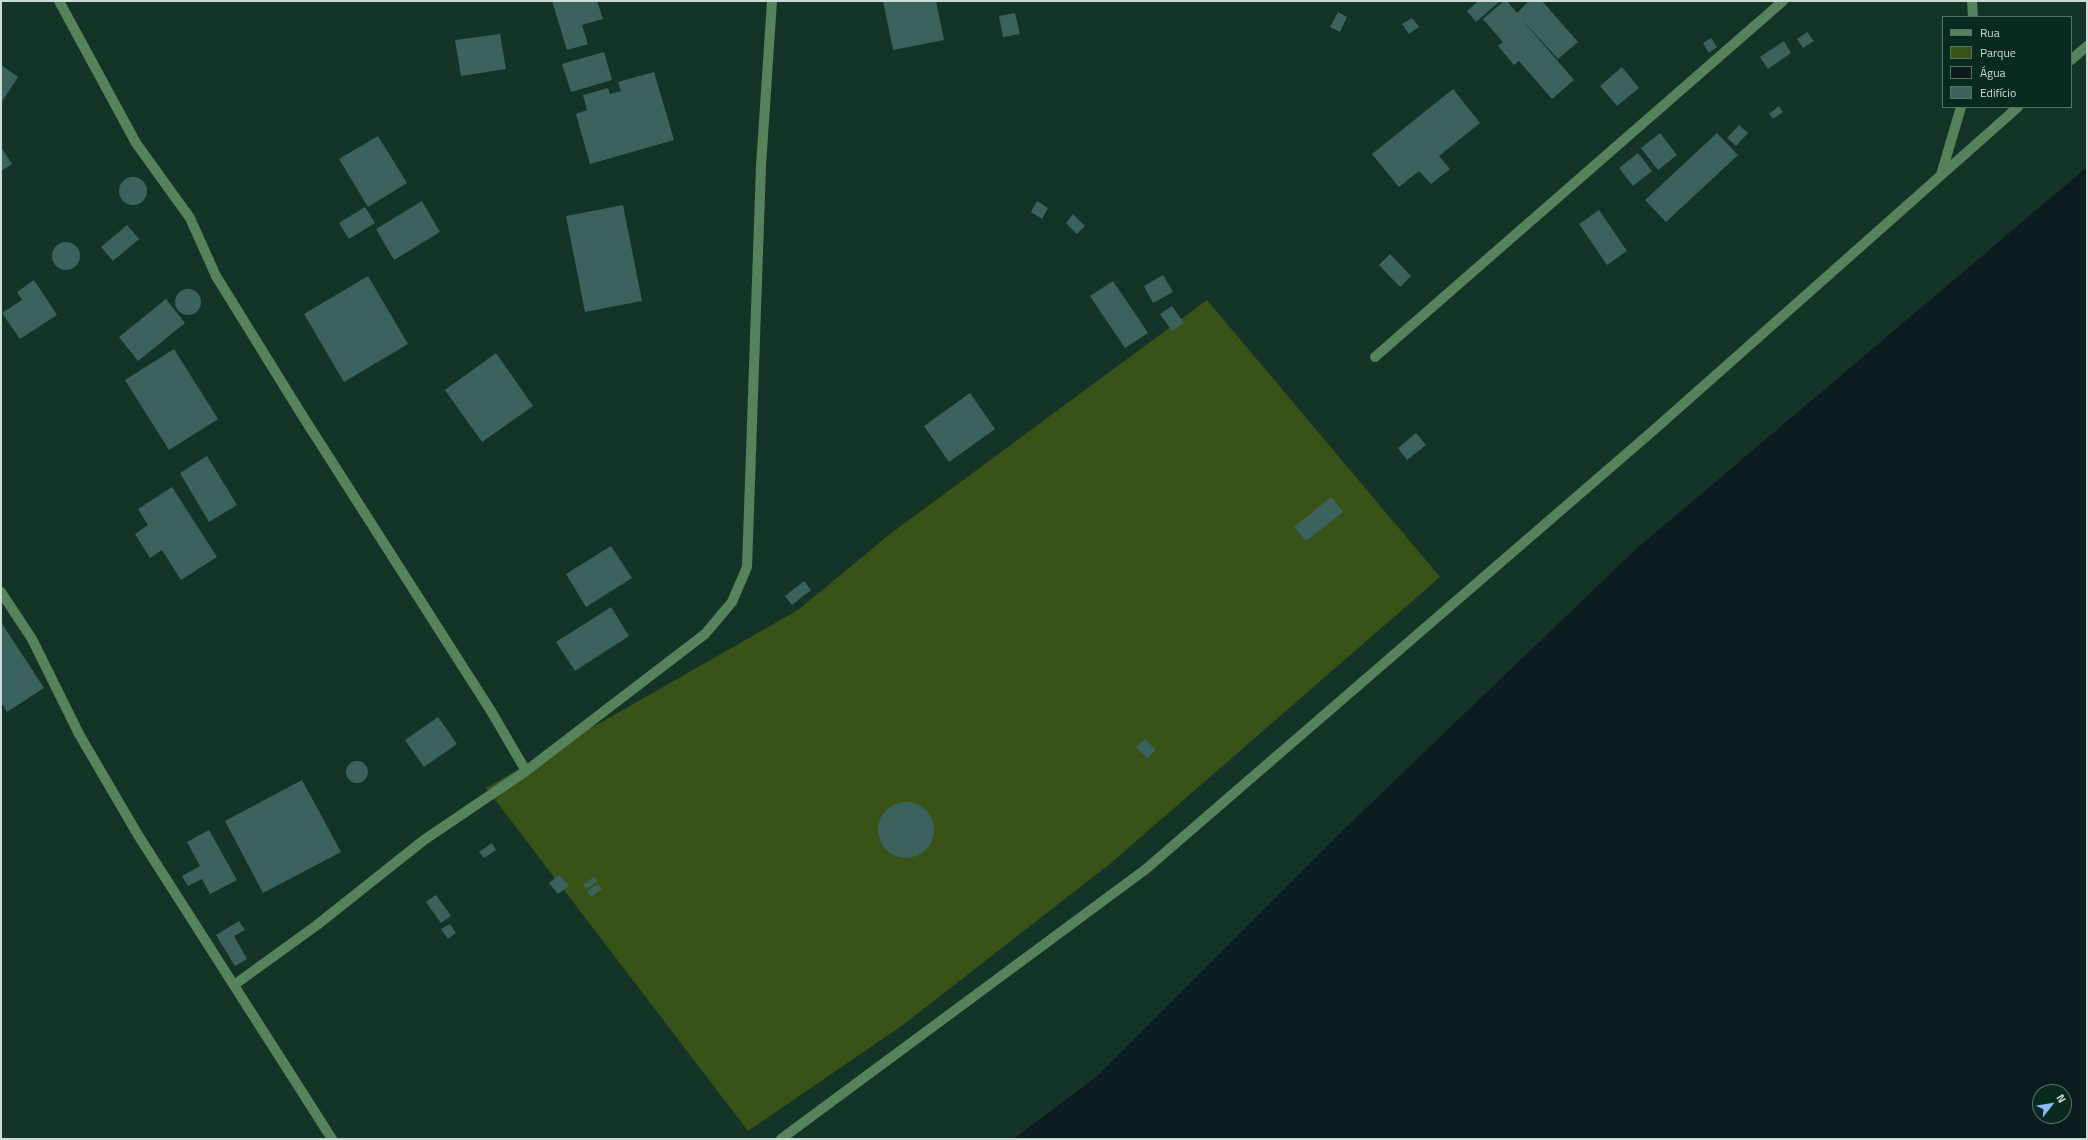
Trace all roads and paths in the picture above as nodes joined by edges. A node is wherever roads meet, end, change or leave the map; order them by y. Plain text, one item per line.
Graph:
1 (59, 1) edge
2 (772, 1) edge
3 (1783, 1) edge
4 (1972, 1) edge
5 (1973, 16) edge
6 (2087, 46) edge
7 (2072, 59) edge
8 (1961, 108) edge
9 (2017, 108) edge
10 (1941, 175) junction
11 (1375, 357) dead end
12 (1, 592) edge
13 (526, 771) junction
14 (234, 985) junction
15 (332, 1139) edge
16 (781, 1139) edge

1 - 13 street
2 - 13 street
3 - 11 street
4 - 5 street
6 - 7 street
8 - 10 street
9 - 10 street
10 - 16 street
12 - 14 street
13 - 14 street
14 - 15 street

